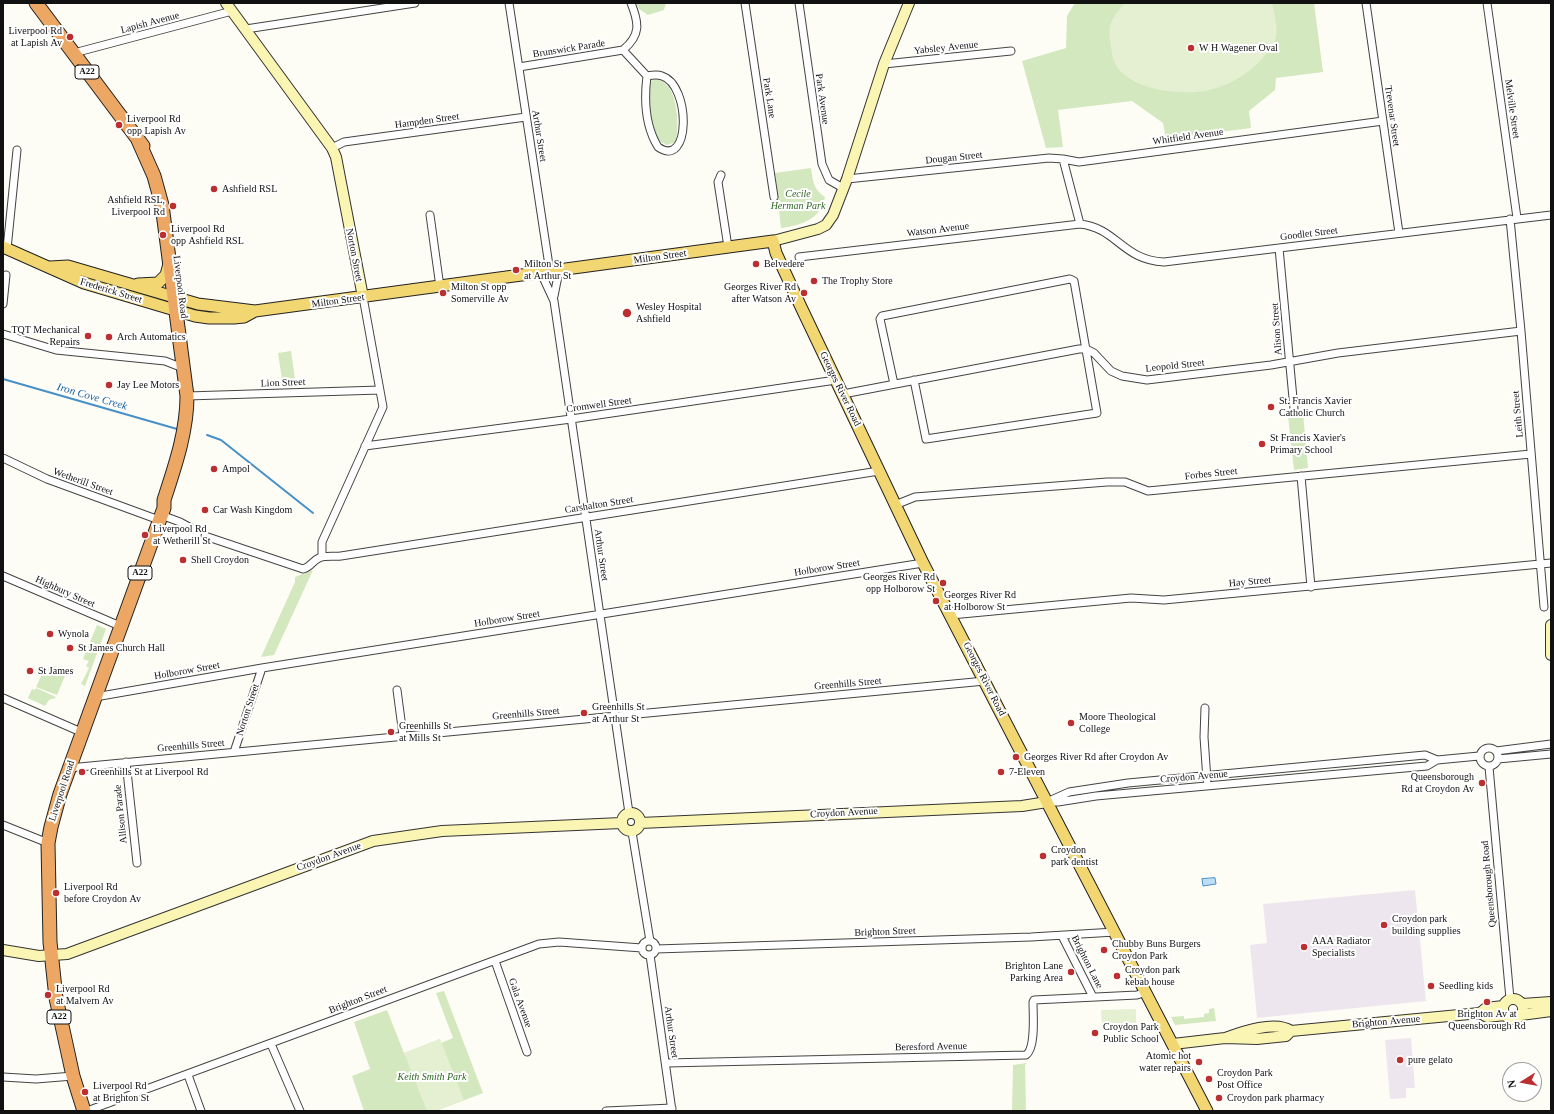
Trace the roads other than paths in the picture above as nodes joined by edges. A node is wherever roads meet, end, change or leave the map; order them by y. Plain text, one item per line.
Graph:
1 (36, 3) edge
2 (414, 3) edge
3 (509, 3) edge
4 (631, 3) edge
5 (745, 3) edge
6 (799, 3) edge
7 (909, 3) edge
8 (1366, 3) edge
9 (1487, 3) edge
10 (229, 7) edge
11 (246, 29) junction
12 (623, 50) junction
13 (1011, 51) dead end
14 (74, 53) junction
15 (884, 64) junction
16 (519, 67) junction
17 (647, 76) junction
18 (526, 117) junction
19 (1383, 121) junction
20 (138, 140) junction
21 (332, 148) junction
22 (17, 150) dead end
23 (1063, 159) junction
24 (721, 176) dead end
25 (845, 184) junction
26 (774, 197) dead end
27 (430, 215) dead end
28 (1551, 215) edge
29 (1518, 218) junction
30 (1510, 219) junction
31 (1080, 224) junction
32 (1399, 233) junction
33 (773, 240) junction
34 (728, 247) junction
35 (5, 248) edge
36 (1279, 248) junction
37 (800, 257) dead end
38 (170, 264) junction
39 (50, 267) junction
40 (550, 272) junction
41 (6, 275) dead end
42 (128, 284) junction
43 (440, 287) junction
44 (363, 297) junction
45 (554, 301) junction
46 (3, 304) edge
47 (178, 305) junction
48 (1521, 331) junction
49 (3, 334) edge
50 (1086, 348) junction
51 (1289, 362) junction
52 (183, 368) junction
53 (836, 380) junction
54 (914, 380) junction
55 (894, 384) junction
56 (380, 390) junction
57 (843, 394) junction
58 (190, 396) junction
59 (1294, 409) dead end
60 (571, 419) junction
61 (365, 446) junction
62 (1531, 454) junction
63 (3, 458) edge
64 (879, 471) junction
65 (1301, 476) junction
66 (895, 505) junction
67 (161, 514) junction
68 (586, 518) junction
69 (192, 529) dead end
70 (205, 536) dead end
71 (322, 557) junction
72 (923, 563) junction
73 (1551, 563) edge
74 (1540, 564) junction
75 (3, 576) edge
76 (1311, 587) junction
77 (1544, 607) dead end
78 (600, 615) junction
79 (951, 615) junction
80 (1551, 625) edge
81 (120, 626) junction
82 (1551, 655) edge
83 (262, 668) junction
84 (985, 681) junction
85 (397, 690) dead end
86 (95, 697) junction
87 (3, 698) edge
88 (1205, 708) dead end
89 (615, 716) junction
90 (81, 732) junction
91 (403, 735) junction
92 (1551, 745) edge
93 (1496, 751) junction
94 (234, 752) junction
95 (1551, 752) edge
96 (1480, 756) junction
97 (1498, 759) junction
98 (1437, 760) junction
99 (126, 762) junction
100 (1344, 764) junction
101 (1489, 767) junction
102 (69, 768) junction
103 (1344, 773) junction
104 (1207, 776) junction
105 (1208, 786) junction
106 (1047, 802) junction
107 (629, 813) junction
108 (621, 823) junction
109 (640, 823) junction
110 (3, 825) edge
111 (632, 832) junction
112 (48, 843) junction
113 (137, 863) dead end
114 (1115, 932) junction
115 (1062, 936) junction
116 (650, 941) junction
117 (642, 948) junction
118 (656, 949) junction
119 (3, 950) edge
120 (650, 955) junction
121 (51, 956) junction
122 (495, 961) junction
123 (1146, 992) junction
124 (1093, 997) junction
125 (1551, 1002) edge
126 (1522, 1004) junction
127 (1506, 1007) junction
128 (1551, 1012) edge
129 (1521, 1015) junction
130 (272, 1044) junction
131 (1173, 1044) junction
132 (527, 1052) dead end
133 (666, 1063) junction
134 (188, 1075) junction
135 (73, 1076) junction
136 (3, 1077) edge
137 (672, 1109) edge
138 (84, 1111) edge
139 (87, 1111) edge
140 (201, 1111) edge
141 (300, 1111) edge
142 (606, 1111) edge
143 (1207, 1111) edge

1 - 14 highway, Liverpool Road / A22
2 - 11 street
3 - 16 street, Arthur Street
4 - 12 street
5 - 26 street, Park Lane
6 - 25 street, Park Avenue
7 - 15 street, Milton Street
8 - 19 street, Trevenar Street
9 - 29 street, Melville Street
10 - 11 street, Norton Street
10 - 14 street, Lapish Avenue
11 - 21 street, Norton Street
12 - 16 street, Brunswick Parade
12 - 17 street
13 - 15 street, Yabsley Avenue
14 - 20 highway, Liverpool Road / A22
15 - 25 street, Milton Street
16 - 18 street, Arthur Street
17 - 17 street
18 - 21 street, Hampden Street
18 - 40 street, Arthur Street
19 - 23 street, Whitfield Avenue
19 - 32 street, Trevenar Street
20 - 38 highway, Liverpool Road / A22
20 - 47 highway, Liverpool Road / A22
21 - 44 street, Norton Street
22 - 35 street
23 - 25 street, Dougan Street
23 - 31 street
24 - 34 street
25 - 33 street, Milton Street
27 - 43 street
28 - 29 street, Goodlet Street
29 - 30 street, Goodlet Street
30 - 32 street, Goodlet Street
30 - 48 street, Leith Street
31 - 36 street, Goodlet Street
31 - 37 street, Watson Avenue
32 - 36 street, Goodlet Street
33 - 34 main road, Milton Street
33 - 53 main road, Georges River Road
34 - 40 main road, Milton Street
35 - 39 main road, Frederick Street
36 - 51 street, Alison Street
38 - 42 main road
38 - 47 highway, Liverpool Road / A22
39 - 42 main road, Frederick Street
39 - 47 main road, Frederick Street
40 - 43 main road, Milton Street
40 - 45 street, Arthur Street
40 - 45 street, Arthur Street
41 - 46 street
42 - 47 main road, Frederick Street
43 - 44 main road, Milton Street
44 - 47 main road, Milton Street
44 - 56 street, Norton Street
45 - 60 street, Arthur Street
47 - 52 highway, Liverpool Road / A22
47 - 58 highway, Liverpool Road / A22
48 - 51 street, Leopold Street
48 - 62 street, Leith Street
49 - 52 street
50 - 51 street, Leopold Street
50 - 54 street
50 - 54 street
50 - 55 street
51 - 59 street, Alison Street
52 - 58 highway, Liverpool Road / A22
53 - 57 main road, Georges River Road
53 - 60 street, Cromwell Street
54 - 55 street
55 - 57 street
56 - 58 street, Lion Street
56 - 61 street, Norton Street
57 - 64 main road, Georges River Road
58 - 67 highway, Liverpool Road / A22
60 - 61 street, Cromwell Street
60 - 68 street, Arthur Street
61 - 71 street, Norton Street
62 - 65 street, Forbes Street
62 - 74 street, Leith Street
63 - 67 street, Wetherill Street
64 - 66 main road, Georges River Road
64 - 68 street, Carshalton Street
65 - 66 street, Forbes Street
65 - 76 street
66 - 72 main road, Georges River Road
67 - 69 street, Wetherill Street
67 - 81 highway, Liverpool Road / A22
68 - 71 street, Carshalton Street
68 - 78 street, Arthur Street
70 - 71 street
72 - 78 street, Holborow Street
72 - 79 main road, Georges River Road
73 - 74 street, Hay Street
74 - 76 street, Hay Street
74 - 77 street, Leith Street
75 - 81 street, Highbury Street
76 - 79 street, Hay Street
78 - 83 street, Holborow Street
78 - 89 street, Arthur Street
79 - 84 main road, Georges River Road
80 - 82 street
81 - 86 highway, Liverpool Road / A22
83 - 86 street, Holborow Street
83 - 94 street, Norton Street
84 - 89 street, Greenhills Street
84 - 106 main road, Georges River Road
85 - 91 street
86 - 90 highway, Liverpool Road / A22
87 - 90 street
88 - 104 street
89 - 91 street, Greenhills Street
89 - 107 street, Arthur Street
90 - 102 highway, Liverpool Road / A22
91 - 94 street, Greenhills Street
92 - 93 street
92 - 95 street
93 - 96 street
93 - 97 street
94 - 99 street, Greenhills Street
95 - 97 street
96 - 98 street, Croydon Avenue
96 - 101 street
97 - 101 street
98 - 100 street, Croydon Avenue
98 - 103 street, Croydon Avenue
99 - 102 street, Greenhills Street
99 - 113 street, Allison Parade
100 - 103 street
100 - 104 street, Croydon Avenue
101 - 127 street, Queensborough Road
102 - 112 highway, Liverpool Road / A22
103 - 105 street, Croydon Avenue
104 - 105 street
104 - 106 street, Croydon Avenue
105 - 106 street, Croydon Avenue
106 - 109 street, Croydon Avenue
106 - 114 main road, Georges River Road
107 - 108 street
107 - 109 street
108 - 111 street
108 - 121 street, Croydon Avenue
109 - 111 street
110 - 112 street
111 - 116 street
112 - 121 highway, Liverpool Road / A22
114 - 115 street, Brighton Street
114 - 123 main road, Georges River Road
115 - 118 street, Brighton Street
115 - 124 street, Brighton Lane
116 - 117 street
116 - 118 street
117 - 120 street
117 - 122 street, Brighton Street
118 - 120 street
119 - 121 street, Croydon Avenue
120 - 133 street, Arthur Street
121 - 135 highway, Liverpool Road / A22
122 - 130 street, Brighton Street
122 - 132 street, Gala Avenue
123 - 124 street, Beresford Avenue
123 - 131 main road, Georges River Road
124 - 133 street, Beresford Avenue
125 - 126 street
126 - 127 street
126 - 129 street
127 - 129 street, Brighton Avenue
127 - 131 street, Brighton Avenue
128 - 129 street
130 - 134 street, Brighton Street
130 - 141 street
131 - 143 main road, Georges River Road
133 - 137 street, Arthur Street
134 - 139 street, Brighton Street
134 - 140 street
135 - 136 street
135 - 138 highway, Liverpool Road / A22
137 - 142 street

